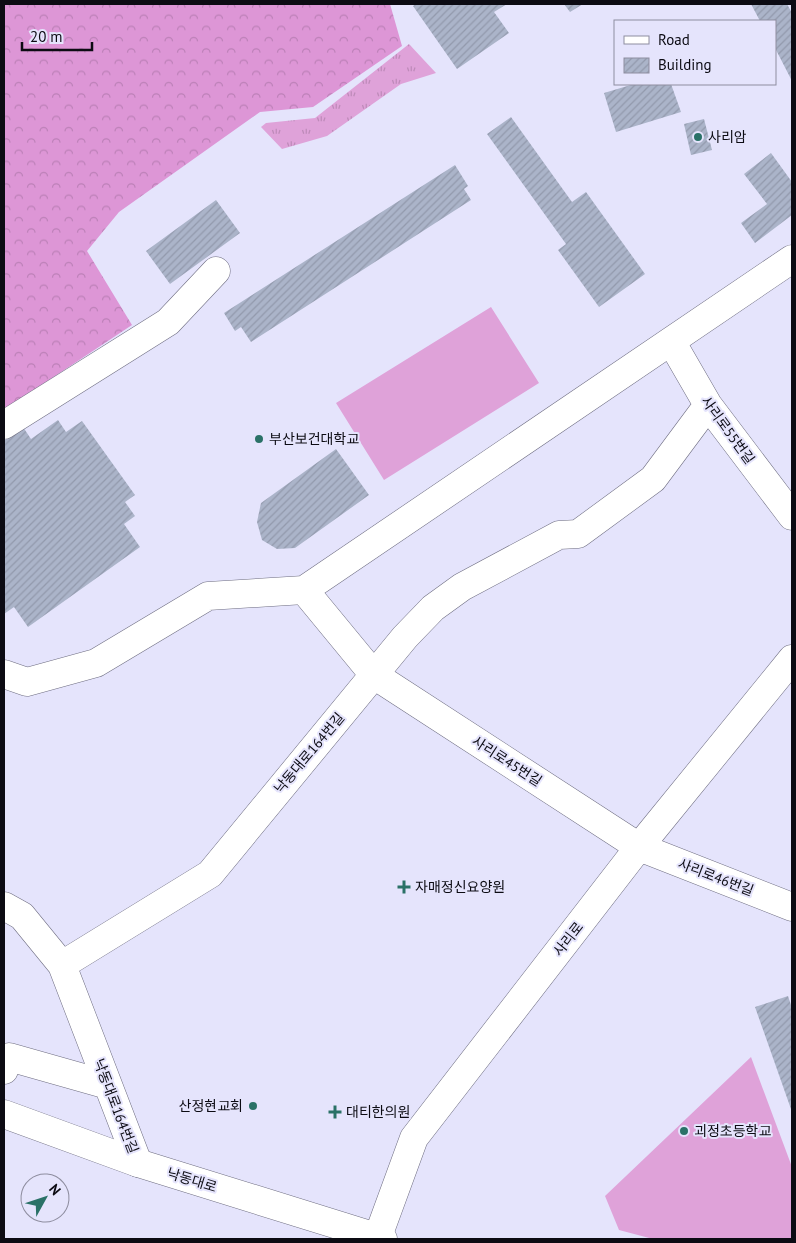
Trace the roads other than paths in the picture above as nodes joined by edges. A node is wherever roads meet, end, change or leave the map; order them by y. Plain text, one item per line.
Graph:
1 (792, 259) edge
2 (216, 271) dead end
3 (671, 341) junction
4 (708, 405) junction
5 (4, 424) edge
6 (792, 516) edge
7 (304, 590) junction
8 (792, 659) edge
9 (4, 674) edge
10 (374, 675) junction
11 (639, 847) junction
12 (4, 906) edge
13 (792, 906) edge
14 (62, 965) junction
15 (4, 1070) edge
16 (108, 1086) junction
17 (4, 1114) edge
18 (138, 1162) junction
19 (379, 1239) edge

1 - 3 street
2 - 5 street
3 - 4 street, 사리로55번길
3 - 7 street
4 - 6 street, 사리로55번길
4 - 10 street, 낙동대로164번길
7 - 9 street
7 - 10 street, 사리로45번길
8 - 11 street, 사리로
10 - 11 street, 사리로45번길
10 - 14 street, 낙동대로164번길
11 - 13 street, 사리로46번길
11 - 19 street, 사리로
12 - 14 street
14 - 16 street, 낙동대로164번길
15 - 16 street
16 - 18 street, 낙동대로164번길
17 - 18 street, 낙동대로
18 - 19 street, 낙동대로

